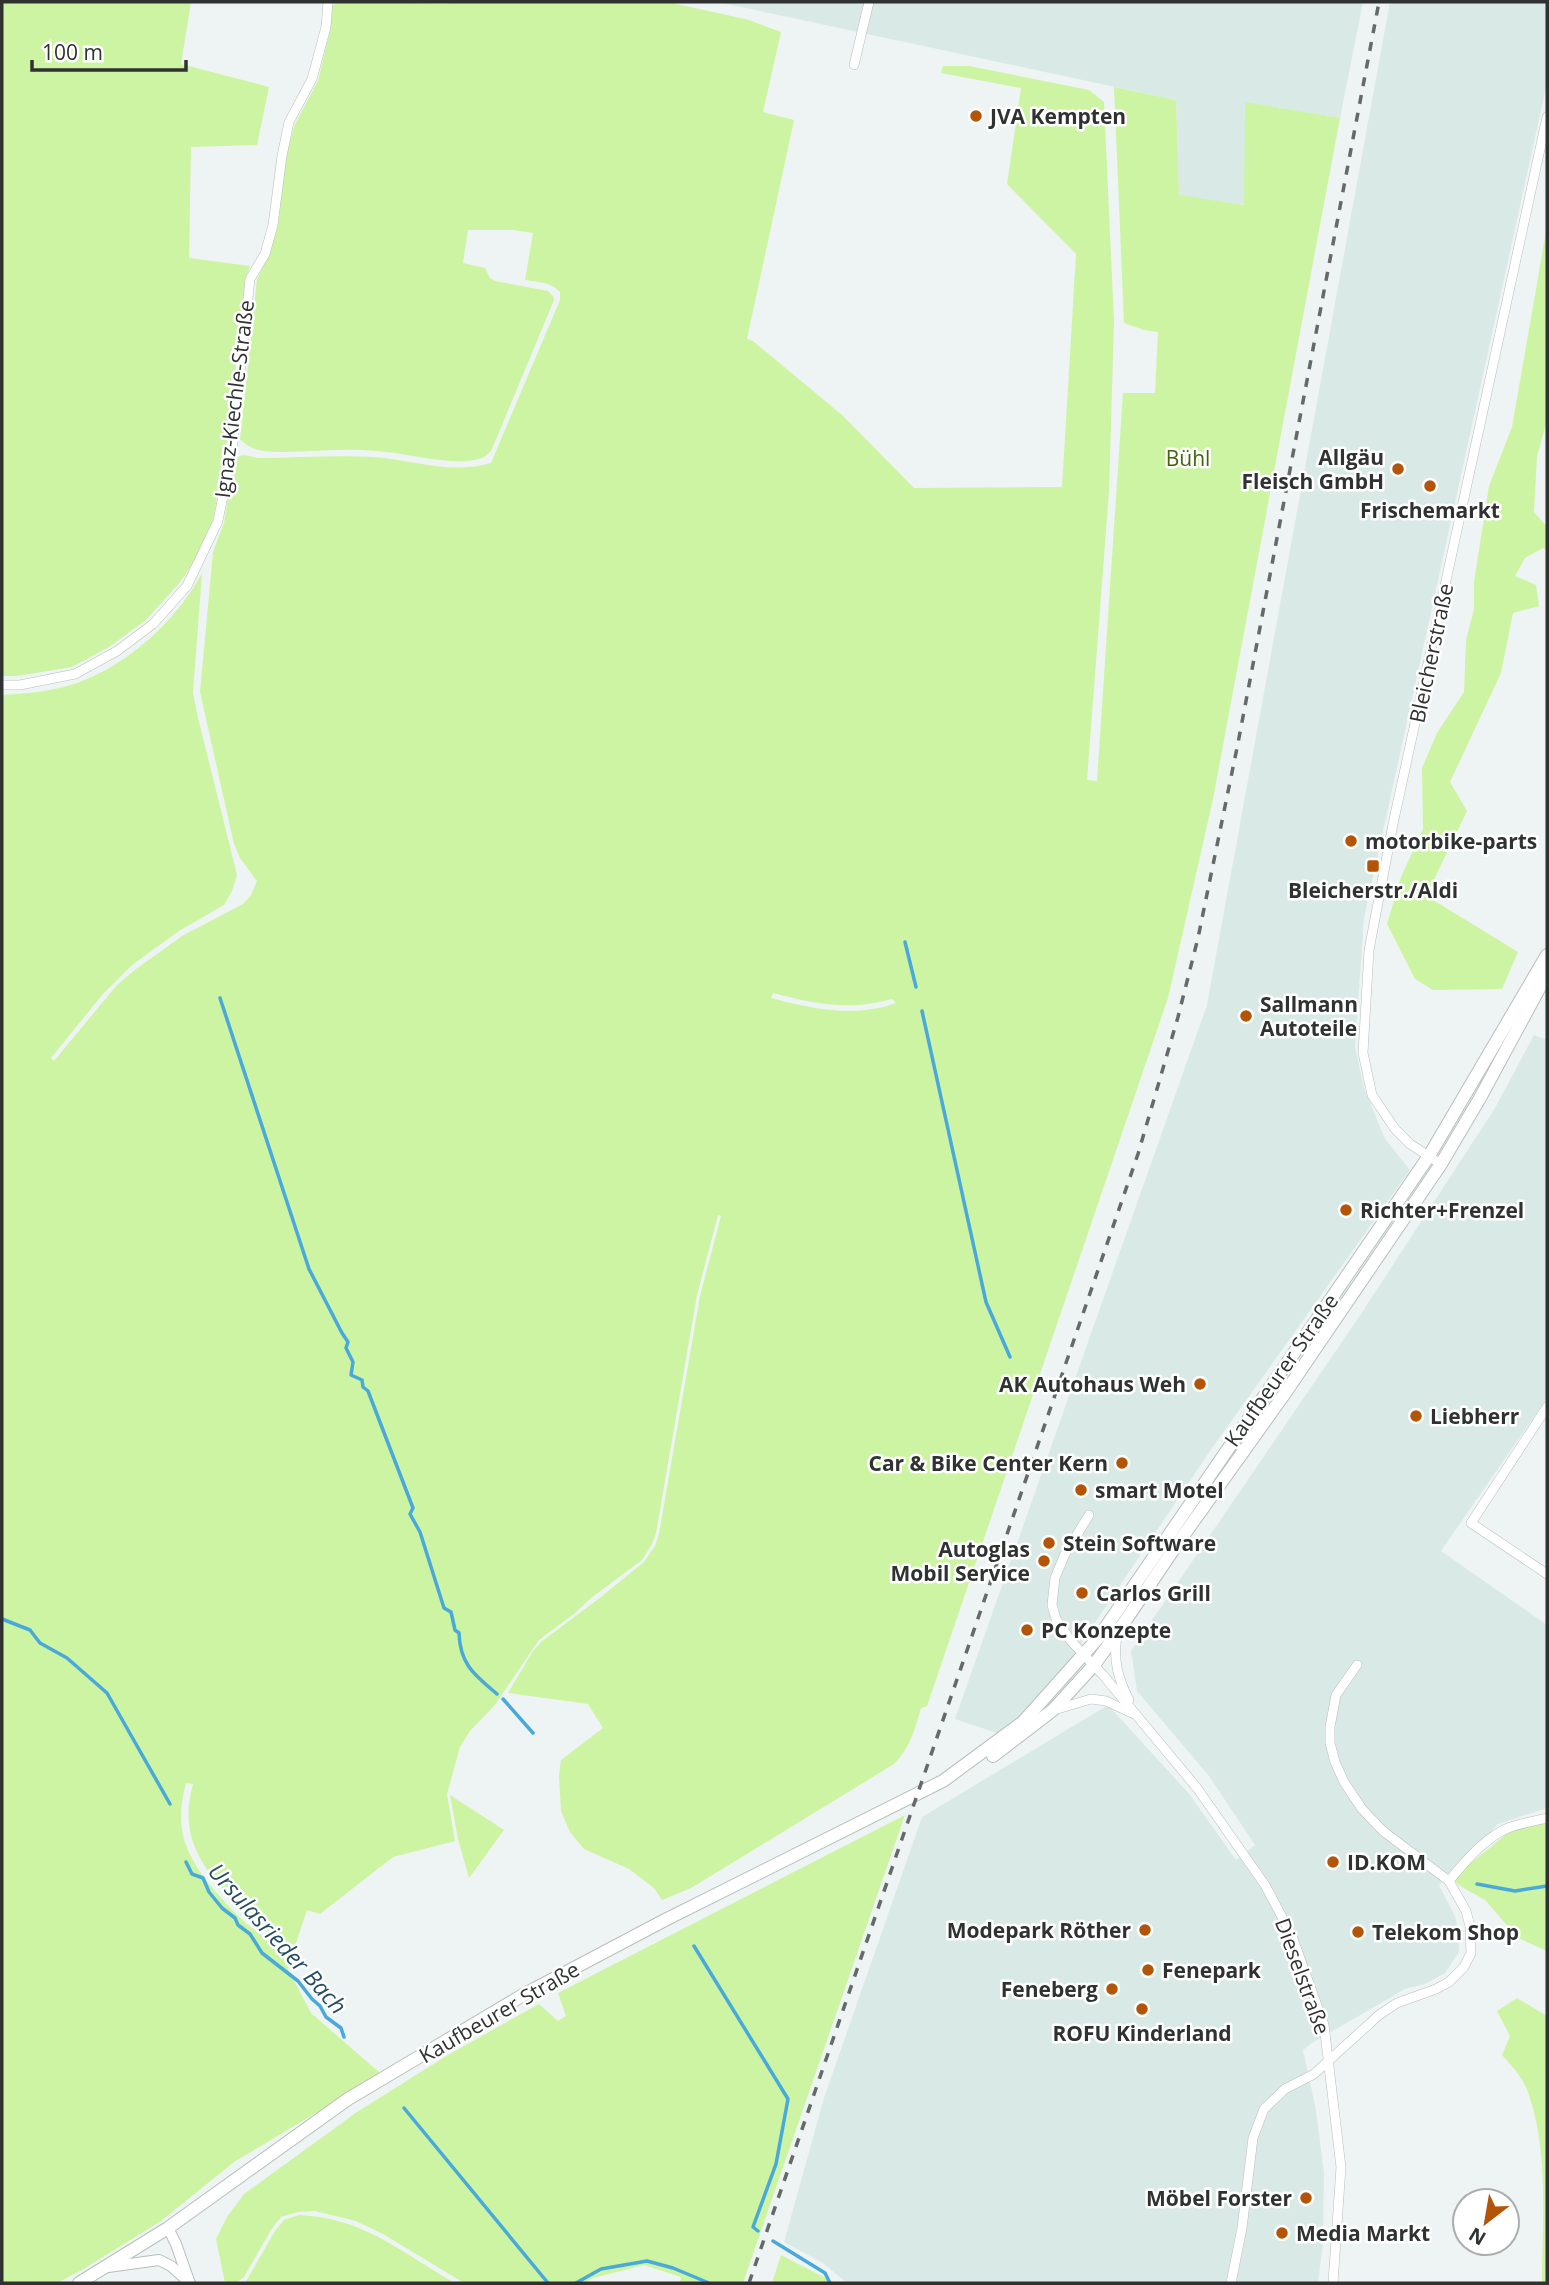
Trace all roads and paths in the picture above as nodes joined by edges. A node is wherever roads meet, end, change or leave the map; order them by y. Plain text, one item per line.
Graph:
1 (328, 2) edge
2 (869, 2) edge
3 (854, 65) dead end
4 (1547, 117) edge
5 (2, 685) edge
6 (1547, 955) edge
7 (1547, 974) edge
8 (1429, 1156) junction
9 (1441, 1164) junction
10 (1547, 1407) edge
11 (1089, 1515) dead end
12 (1547, 1574) edge
13 (1117, 1633) junction
14 (1089, 1660) junction
15 (1357, 1665) dead end
16 (1053, 1710) junction
17 (1135, 1714) junction
18 (943, 1781) junction
19 (1547, 1818) edge
20 (1449, 1881) junction
21 (1329, 2059) junction
22 (168, 2228) junction
23 (105, 2267) junction
24 (79, 2283) edge
25 (190, 2283) edge
26 (1231, 2283) edge
27 (1333, 2283) edge

1 - 5 street, Ignaz-Kiechle-Straße
2 - 3 street
4 - 8 street, Bleicherstraße
6 - 8 main road, Kaufbeurer Straße
7 - 9 main road, Kaufbeurer Straße
8 - 9 street, Bleicherstraße
8 - 14 main road, Kaufbeurer Straße
9 - 13 main road, Kaufbeurer Straße
10 - 12 street
11 - 14 street, Dieselstraße
13 - 14 main road, Kaufbeurer Straße
13 - 17 street, Dieselstraße
14 - 16 main road, Kaufbeurer Straße
14 - 17 street, Dieselstraße
14 - 18 main road, Kaufbeurer Straße
15 - 20 street
16 - 17 street, Dieselstraße
16 - 18 main road, Kaufbeurer Straße
17 - 21 street, Dieselstraße
18 - 22 main road, Kaufbeurer Straße
19 - 20 street
20 - 21 street
21 - 26 street
21 - 27 street, Dieselstraße
22 - 23 main road, Kaufbeurer Straße
22 - 25 street
23 - 24 main road, Kaufbeurer Straße
23 - 25 street

